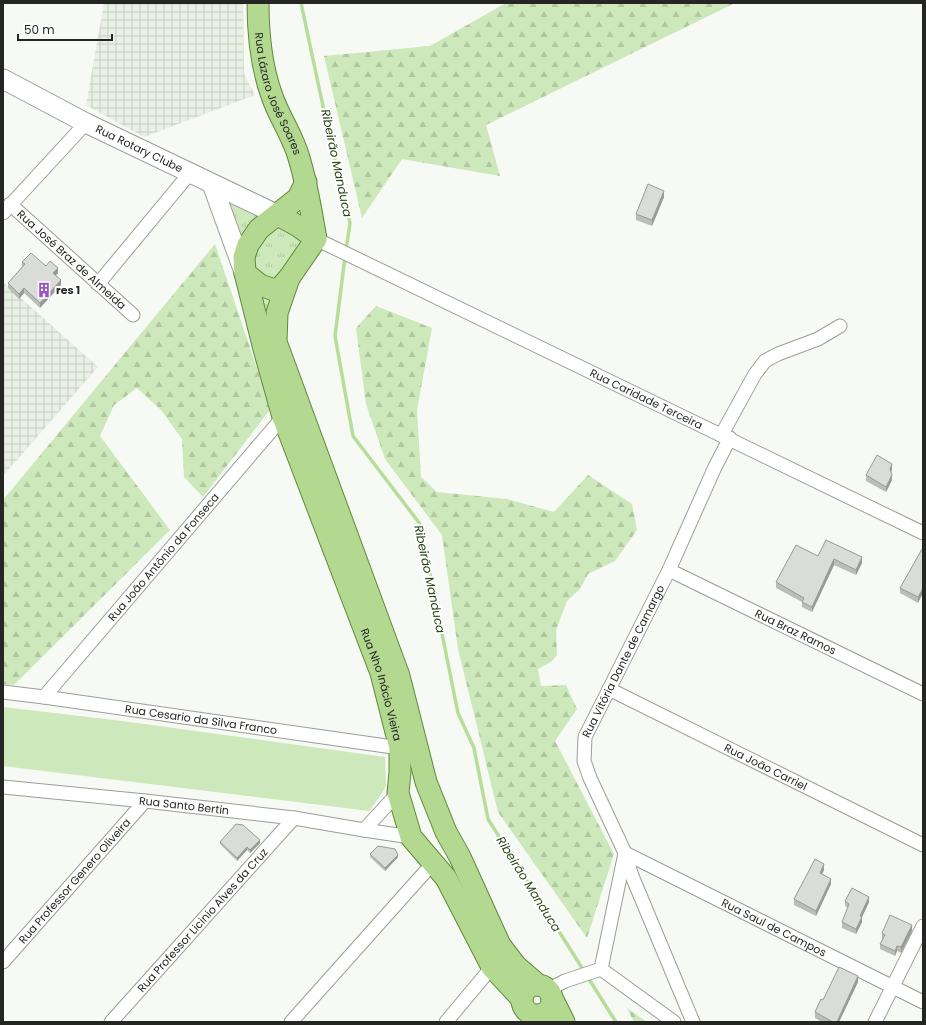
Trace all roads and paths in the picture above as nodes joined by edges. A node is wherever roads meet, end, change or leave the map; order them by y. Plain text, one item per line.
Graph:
1 (258, 3) edge
2 (3, 79) edge
3 (86, 123) junction
4 (190, 173) junction
5 (306, 182) junction
6 (212, 184) junction
7 (7, 209) edge
8 (278, 216) junction
9 (325, 243) junction
10 (245, 273) junction
11 (289, 278) junction
12 (98, 284) junction
13 (133, 316) dead end
14 (840, 326) dead end
15 (270, 346) junction
16 (283, 417) junction
17 (726, 436) junction
18 (923, 532) edge
19 (669, 570) junction
20 (609, 689) junction
21 (3, 692) edge
22 (923, 694) edge
23 (44, 697) junction
24 (400, 748) junction
25 (426, 782) junction
26 (3, 787) edge
27 (398, 793) junction
28 (145, 801) junction
29 (294, 818) junction
30 (364, 830) junction
31 (412, 837) junction
32 (923, 844) edge
33 (625, 853) junction
34 (433, 863) junction
35 (923, 926) edge
36 (3, 962) edge
37 (492, 967) junction
38 (596, 971) junction
39 (892, 987) junction
40 (551, 989) junction
41 (923, 1002) edge
42 (531, 1012) edge
43 (111, 1022) edge
44 (291, 1022) edge
45 (446, 1022) edge
46 (564, 1022) edge
47 (674, 1022) edge
48 (693, 1022) edge
49 (875, 1022) edge

1 - 5 main road, Rua Lázaro José Soares
2 - 3 main road, Rua Rotary Clube
3 - 4 main road, Rua Rotary Clube
3 - 7 street
4 - 6 main road, Rua Rotary Clube
4 - 12 street
5 - 8 main road
5 - 9 main road, Rua Lázaro José Soares
6 - 8 main road, Rua Rotary Clube
6 - 10 main road
7 - 12 street, Rua José Braz de Almeida
8 - 9 main road
8 - 10 main road
9 - 11 main road
9 - 17 street, Rua Caridade Terceira
10 - 11 main road
10 - 15 main road
11 - 15 main road
12 - 13 street, Rua José Braz de Almeida
14 - 17 street, Rua Vitória Dante de Camargo
15 - 16 main road, Rua Nho Inácio Vieira
15 - 25 main road, Rua Nho Inácio Vieira
16 - 23 street, Rua João Antônio da Fonseca
16 - 24 main road, Rua Nho Inácio Vieira
17 - 18 street, Rua Caridade Terceira
17 - 19 street, Rua Vitória Dante de Camargo
19 - 20 street, Rua Vitória Dante de Camargo
19 - 22 street, Rua Braz Ramos
20 - 32 street, Rua João Carriel
20 - 33 street, Rua Vitória Dante de Camargo
21 - 23 street, Rua Cesario da Silva Franco
23 - 24 street, Rua Cesario da Silva Franco
24 - 27 main road, Rua Nho Inácio Vieira
25 - 27 main road
25 - 40 main road, Rua Nho Inácio Vieira
26 - 28 street, Rua Santo Bertin
27 - 30 street
27 - 31 main road, Rua Nho Inácio Vieira
28 - 29 street, Rua Santo Bertin
28 - 36 street, Rua Professor Genero Oliveira
29 - 30 street, Rua Santo Bertin
29 - 43 street, Rua Professor Licinio Alves da Cruz
30 - 31 street, Rua Santo Bertin
31 - 34 main road, Rua Nho Inácio Vieira
33 - 38 street
33 - 39 street, Rua Saul de Campos
33 - 48 street, Rua Vitória Dante de Camargo
34 - 37 main road, Rua Nho Inácio Vieira
34 - 44 street
35 - 39 street
37 - 42 main road, Rua Nho Inácio Vieira
37 - 45 street
38 - 40 street
38 - 47 street
39 - 41 street, Rua Saul de Campos
39 - 49 street
40 - 42 main road
40 - 42 main road
40 - 46 main road

